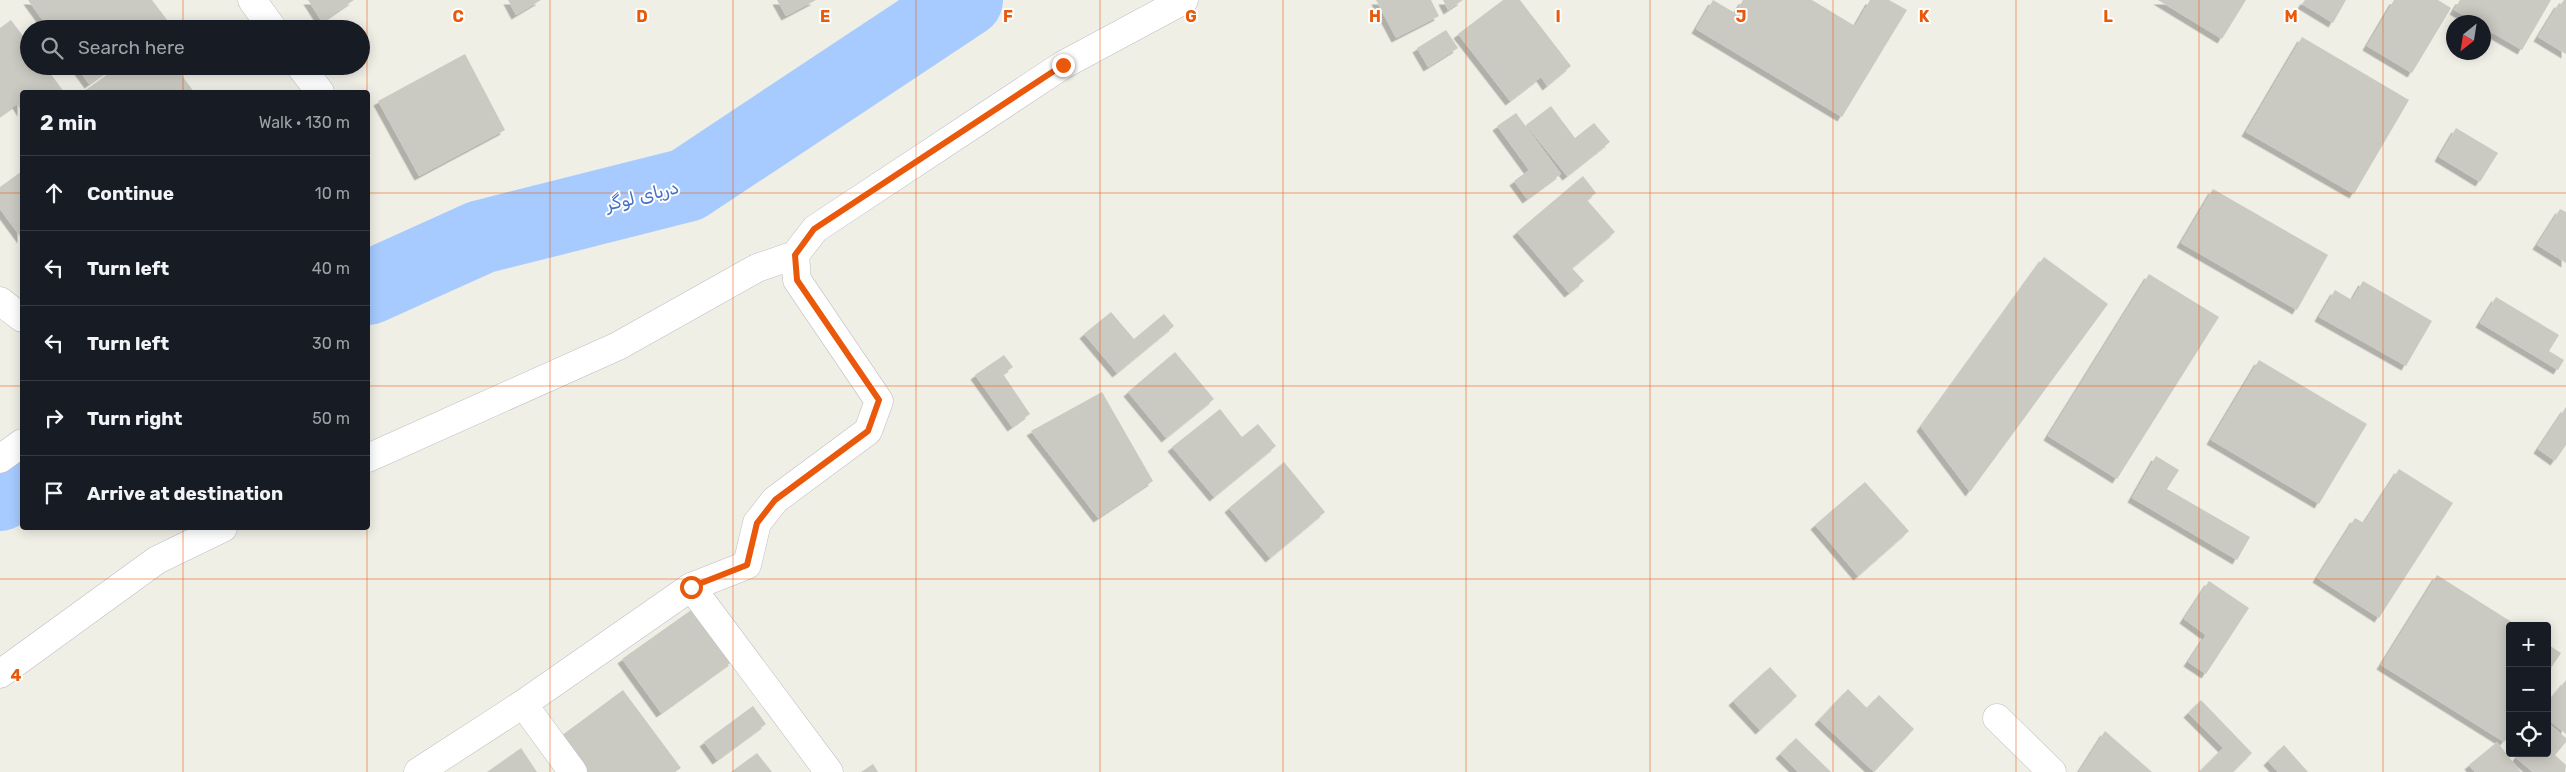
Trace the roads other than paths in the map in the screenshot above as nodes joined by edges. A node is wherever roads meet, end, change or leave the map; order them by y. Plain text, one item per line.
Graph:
1 (252, 0) edge
2 (1184, 0) edge
3 (266, 20) edge
4 (307, 75) edge
5 (318, 90) edge
6 (795, 255) junction
7 (0, 302) edge
8 (20, 317) edge
9 (20, 444) edge
10 (370, 457) edge
11 (0, 459) edge
12 (219, 530) edge
13 (691, 587) junction
14 (0, 674) edge
15 (523, 704) junction
16 (1997, 718) dead end
17 (418, 772) edge
18 (573, 772) edge
19 (829, 772) edge
20 (2052, 772) edge

1 - 3 street
2 - 6 street
4 - 5 street
6 - 10 street
6 - 13 street
7 - 8 street
9 - 11 street
12 - 14 street
13 - 15 street
13 - 19 street
15 - 17 street
15 - 18 street
16 - 20 street

